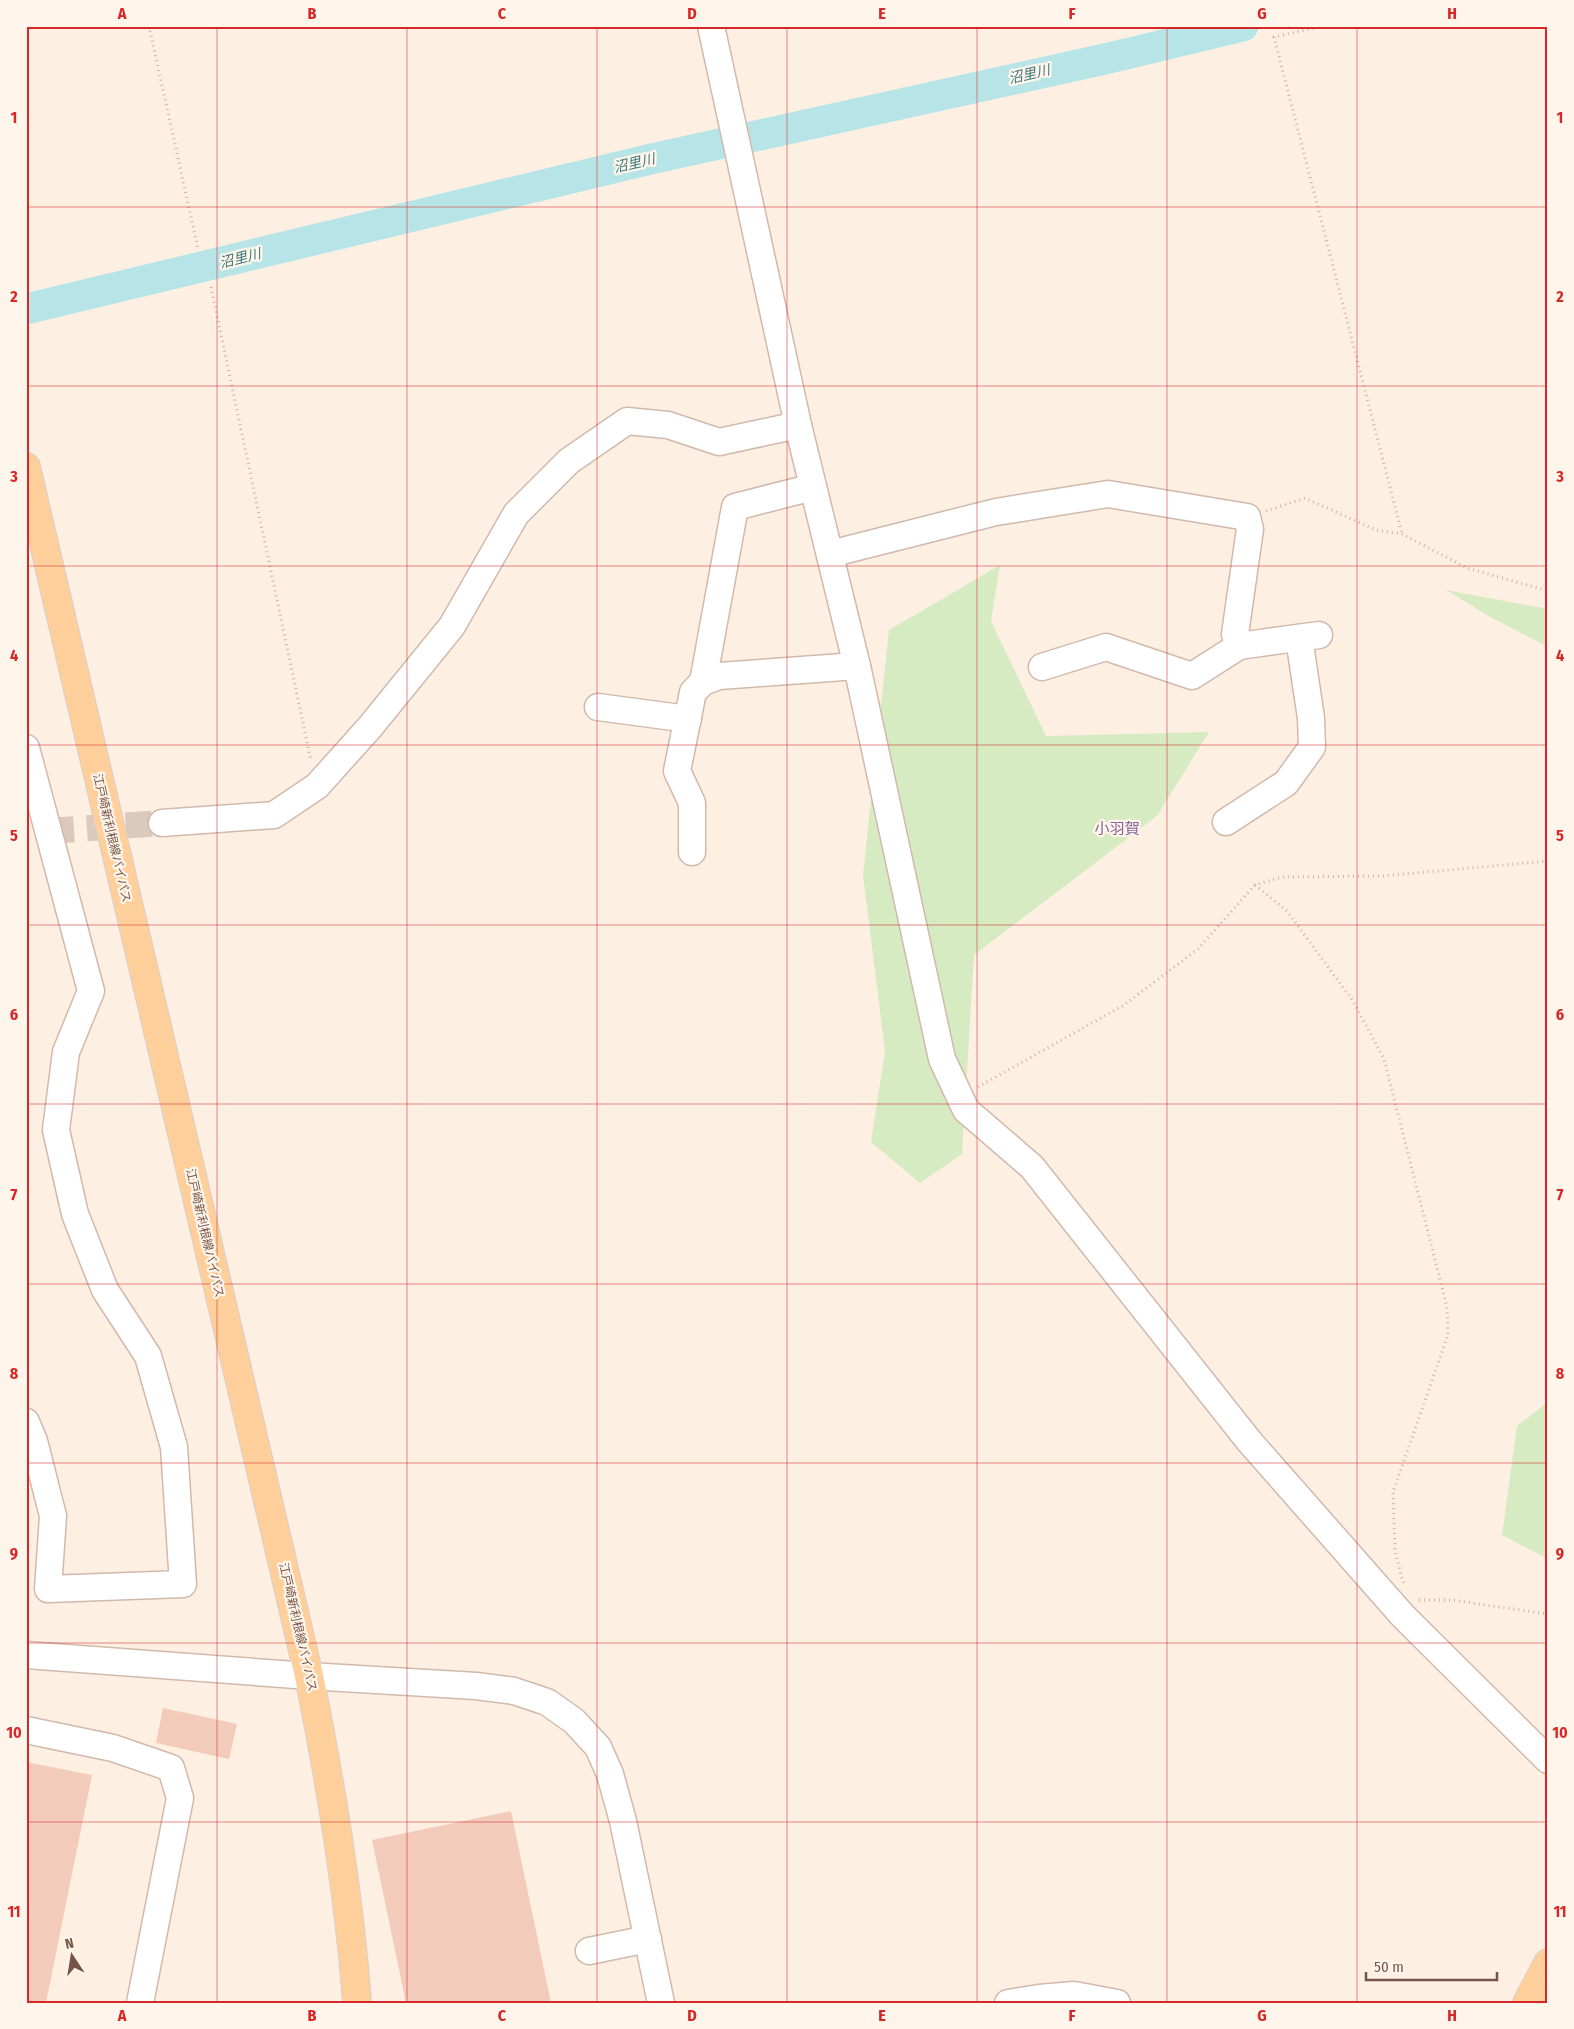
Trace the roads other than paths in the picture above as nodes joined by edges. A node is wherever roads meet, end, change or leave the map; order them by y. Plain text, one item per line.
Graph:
1 (711, 26) edge
2 (798, 425) junction
3 (26, 467) edge
4 (813, 487) junction
5 (830, 554) junction
6 (1239, 646) junction
7 (857, 666) junction
8 (1042, 667) dead end
9 (703, 682) junction
10 (598, 707) dead end
11 (688, 719) junction
12 (26, 748) edge
13 (1226, 822) dead end
14 (162, 823) tunnel mouth
15 (692, 852) dead end
16 (26, 1422) edge
17 (26, 1655) edge
18 (309, 1676) junction
19 (26, 1730) edge
20 (1548, 1760) edge
21 (648, 1939) junction
22 (589, 1951) dead end
23 (1548, 1963) edge
24 (140, 2003) edge
25 (357, 2003) edge
26 (661, 2003) edge
27 (1008, 2003) edge
28 (1117, 2003) edge
29 (1527, 2003) edge

1 - 2 street
2 - 4 street
2 - 14 street
3 - 18 main road, 江戸崎新利根線バイパス
4 - 5 street
4 - 9 street
5 - 6 street
5 - 7 street
6 - 8 street
6 - 13 street
7 - 9 street
7 - 20 street
9 - 11 street
10 - 11 street
11 - 15 street
12 - 16 street
17 - 18 street
18 - 21 street
18 - 25 main road, 江戸崎新利根線バイパス
19 - 24 street
21 - 22 street
21 - 26 street
23 - 29 main road
27 - 28 street

